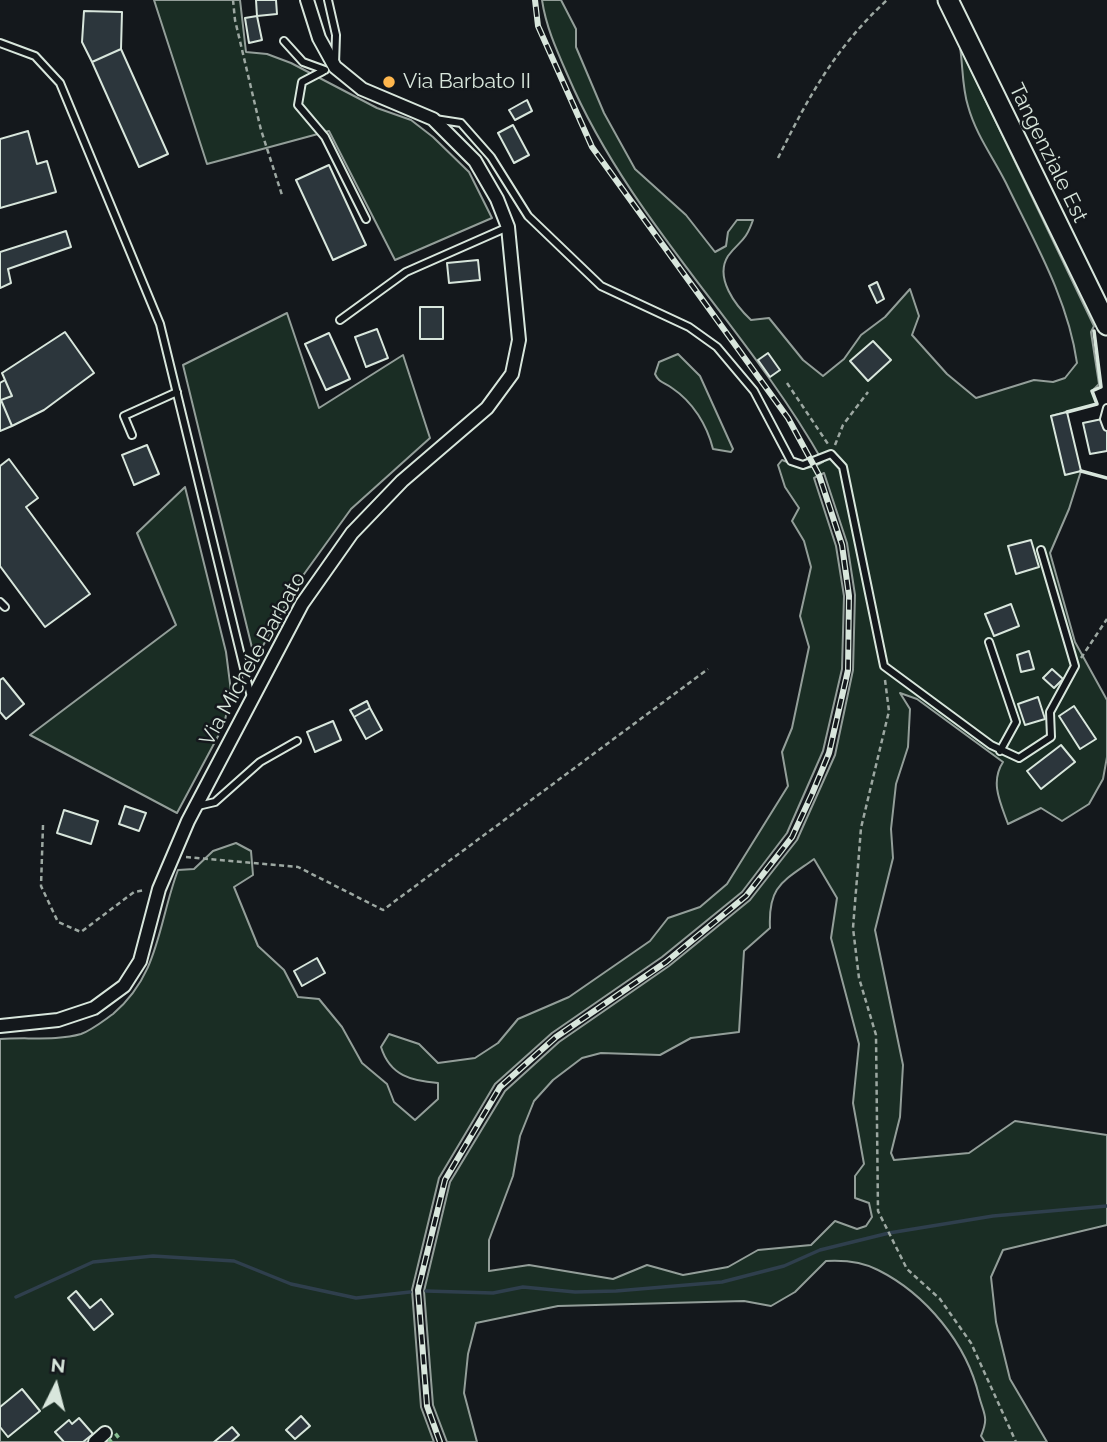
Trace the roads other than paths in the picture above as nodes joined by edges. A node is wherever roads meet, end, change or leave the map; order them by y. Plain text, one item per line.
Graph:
1 (307, 0) edge
2 (328, 0) edge
3 (948, 0) edge
4 (284, 41) dead end
5 (0, 43) edge
6 (329, 69) junction
7 (433, 119) junction
8 (366, 219) dead end
9 (508, 227) junction
10 (340, 320) dead end
11 (1107, 325) edge
12 (177, 392) junction
13 (1107, 408) edge
14 (1107, 427) edge
15 (132, 435) dead end
16 (1041, 550) dead end
17 (989, 642) dead end
18 (251, 698) junction
19 (297, 741) dead end
20 (1000, 751) junction
21 (196, 806) junction
22 (0, 1026) edge

1 - 6 street
2 - 6 lane
3 - 11 main road, Tangenziale Est
4 - 6 lane
5 - 12 lane
6 - 7 street, Via Michele Barbato
6 - 8 lane
7 - 9 street, Via Michele Barbato
7 - 20 lane
9 - 10 lane
9 - 18 street, Via Michele Barbato
12 - 15 lane
12 - 18 lane
13 - 14 lane
16 - 20 lane
17 - 20 lane
18 - 21 street, Via Michele Barbato
19 - 21 lane
21 - 22 street, Via Michele Barbato

